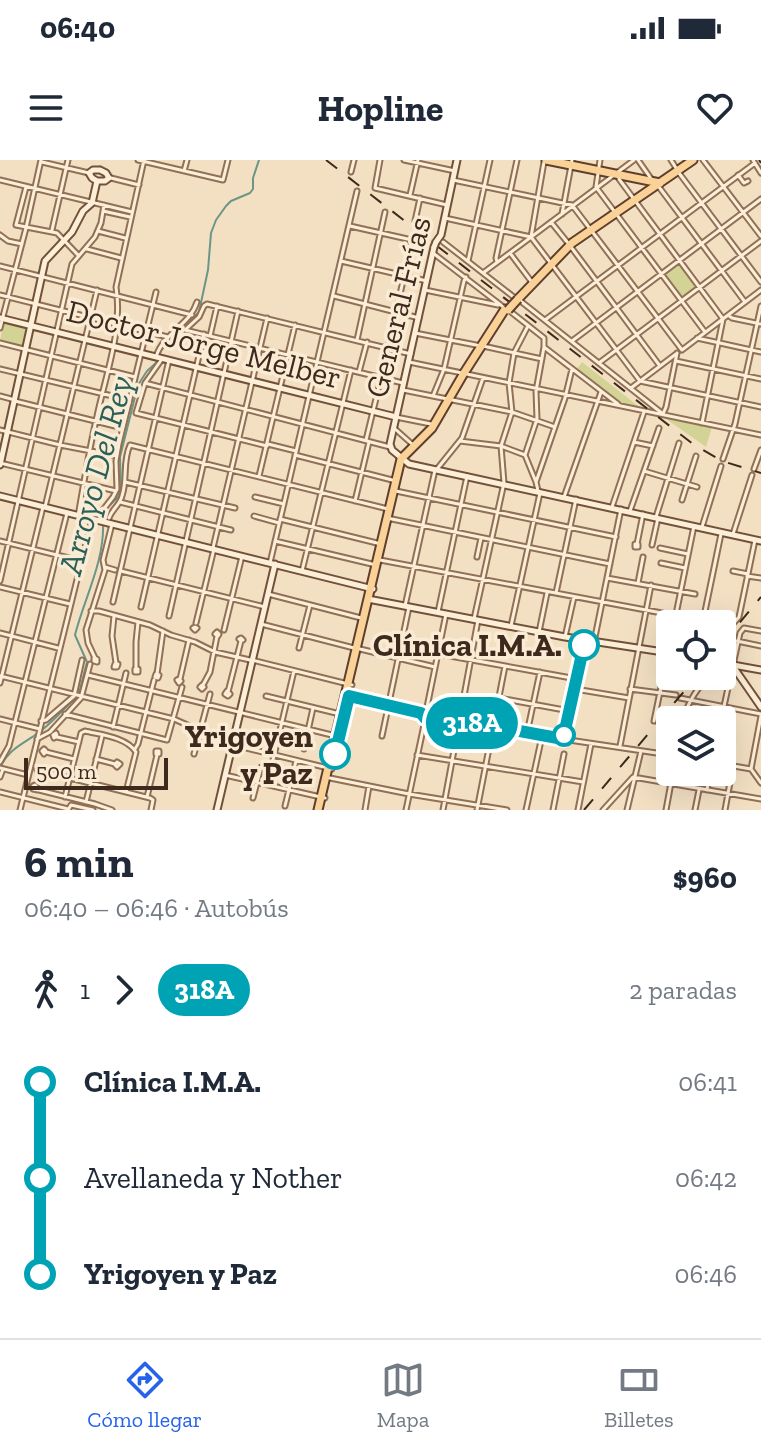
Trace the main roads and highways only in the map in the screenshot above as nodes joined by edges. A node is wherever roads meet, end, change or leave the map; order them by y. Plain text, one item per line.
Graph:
1 (545, 160) edge
2 (691, 160) edge
3 (572, 163) edge
4 (656, 182) junction
5 (550, 263) junction
6 (517, 298) junction
7 (450, 399) junction
8 (402, 460) junction
9 (389, 514) junction
10 (378, 563) junction
11 (370, 599) junction
12 (359, 649) junction
13 (347, 696) junction
14 (330, 768) junction
15 (323, 798) junction
16 (320, 810) edge

1 - 3 main road
2 - 4 main road
3 - 4 main road
4 - 5 main road
5 - 6 main road
5 - 6 main road
6 - 7 main road, bridge
7 - 8 main road
7 - 8 main road
8 - 9 main road
8 - 9 main road
9 - 10 main road
9 - 10 main road
10 - 11 main road
11 - 12 main road
11 - 12 main road
12 - 13 main road
13 - 14 main road
13 - 14 main road
14 - 15 main road
14 - 15 main road
15 - 16 main road

